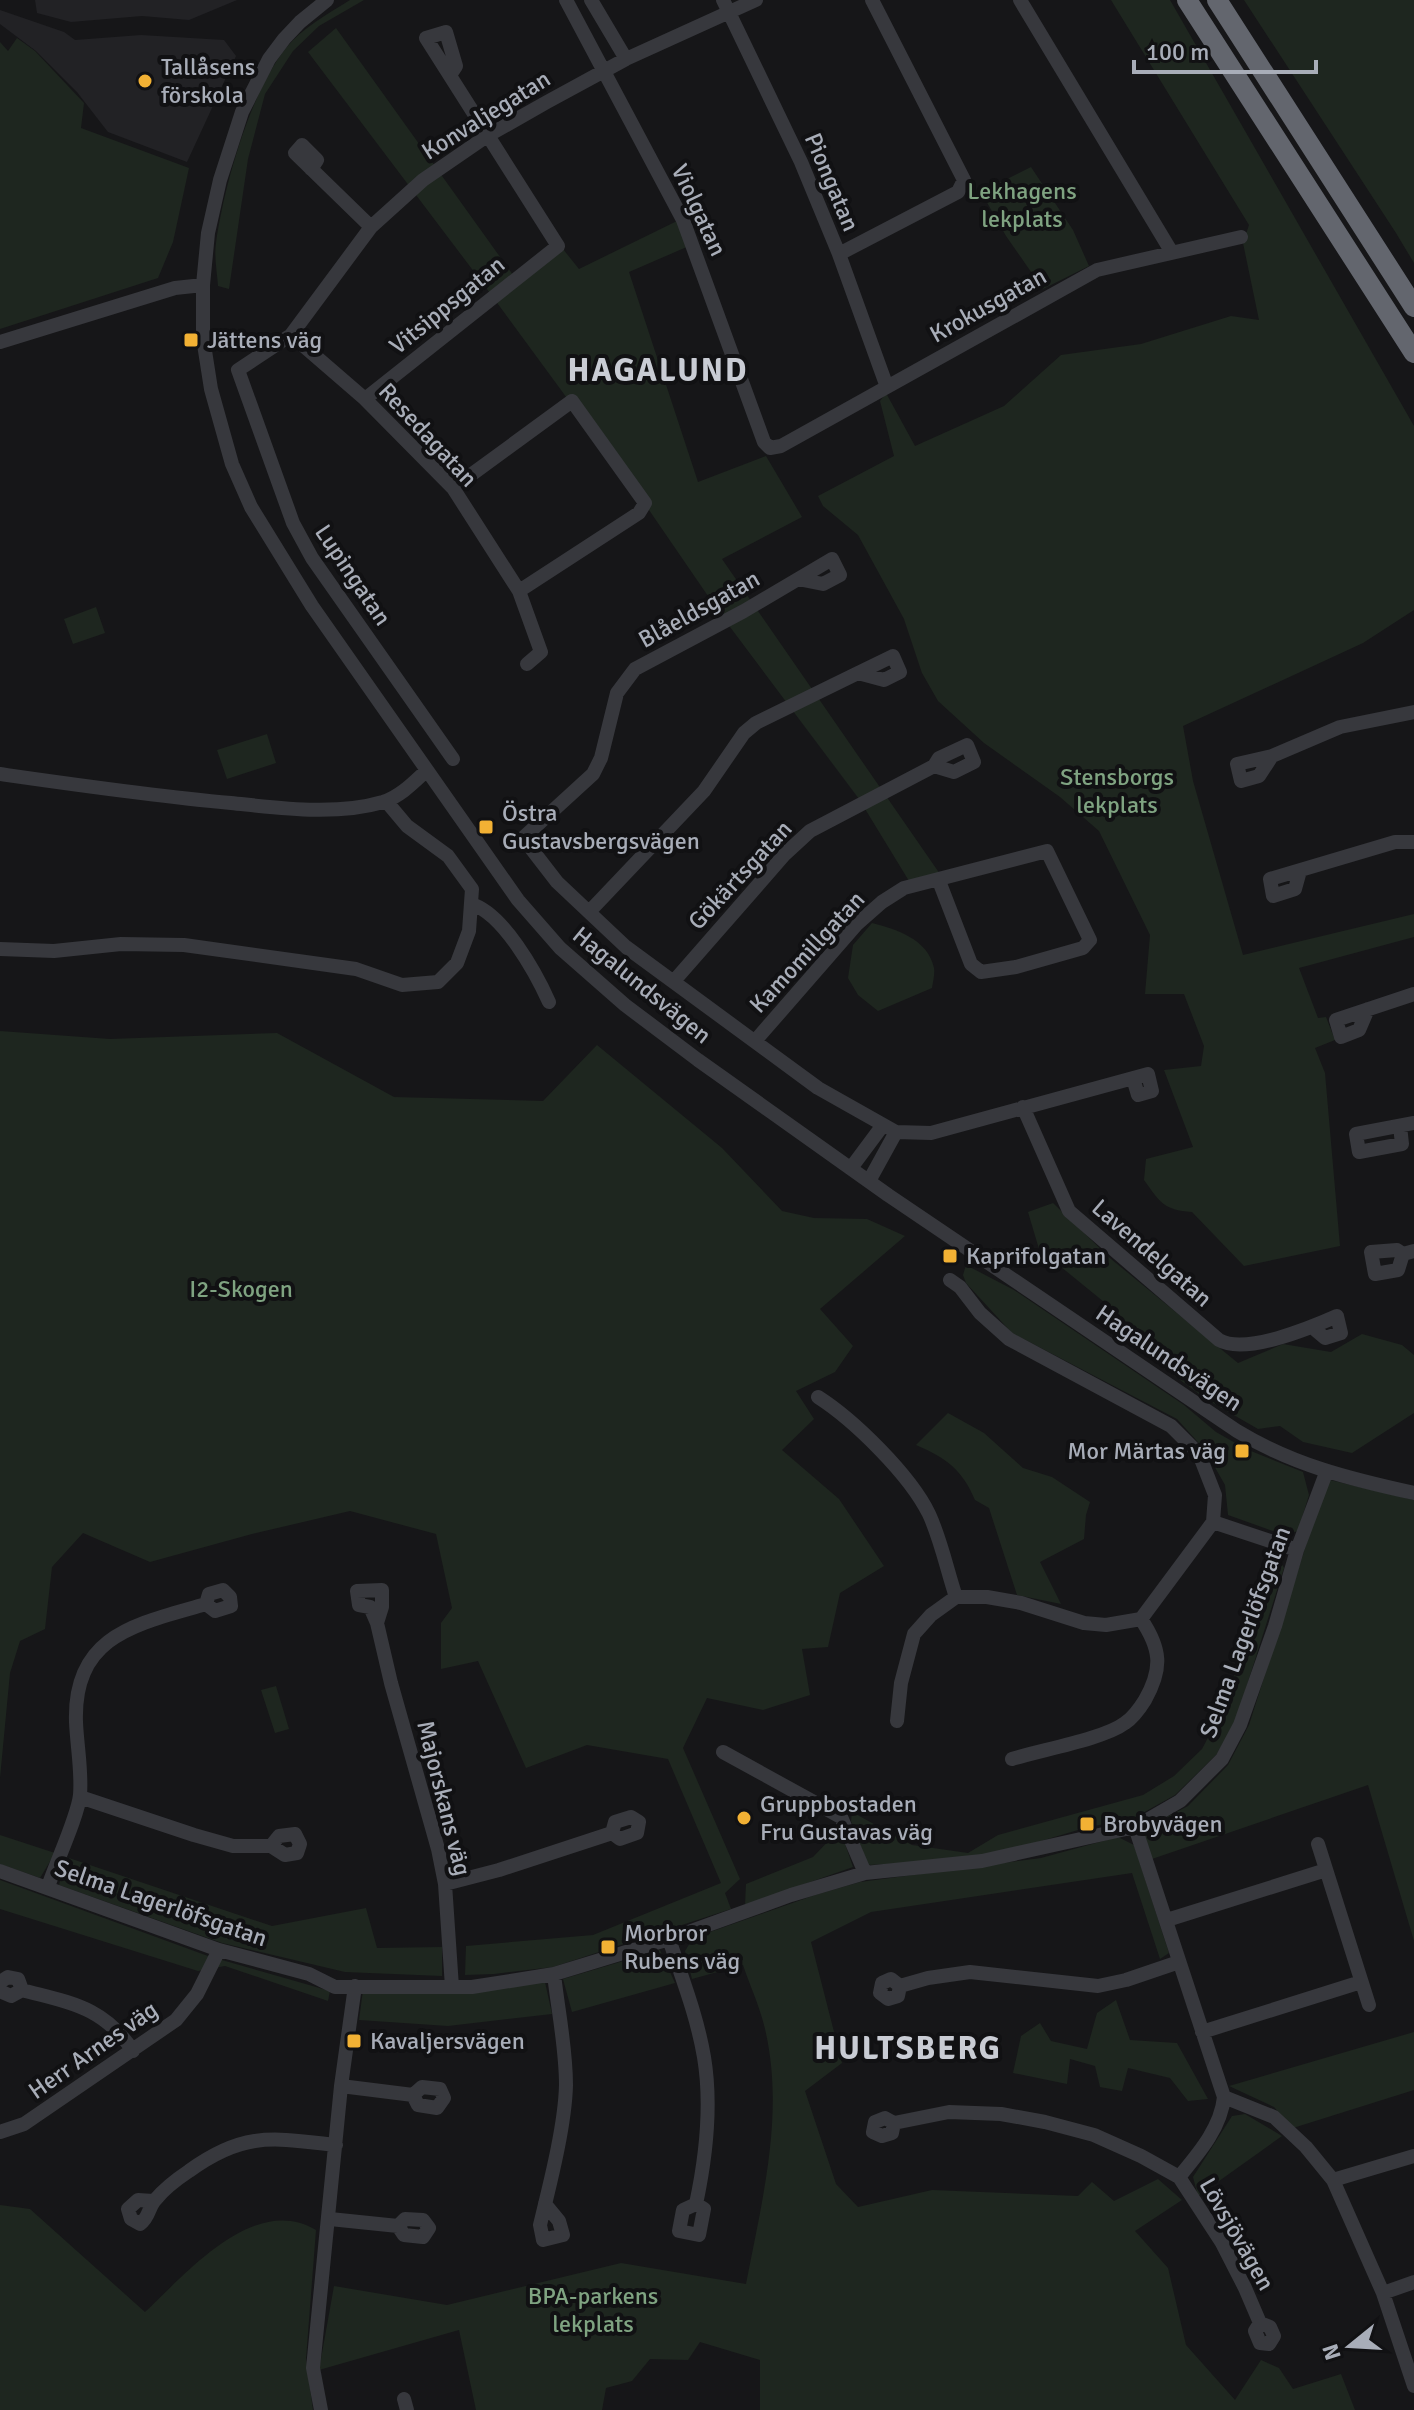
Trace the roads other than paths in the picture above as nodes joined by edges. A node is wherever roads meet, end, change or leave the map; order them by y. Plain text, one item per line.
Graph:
1 (566, 0) edge
2 (591, 0) edge
3 (756, 0) edge
4 (872, 0) edge
5 (1020, 0) edge
6 (1187, 0) edge
7 (1217, 0) edge
8 (328, 1) edge
9 (726, 7) edge
10 (626, 59) junction
11 (605, 72) junction
12 (450, 75) dead end
13 (487, 136) junction
14 (311, 169) dead end
15 (371, 227) junction
16 (1241, 237) dead end
17 (1171, 251) junction
18 (839, 254) junction
19 (203, 285) junction
20 (1414, 307) edge
21 (291, 335) junction
22 (0, 342) edge
23 (1414, 353) edge
24 (887, 387) junction
25 (365, 399) junction
26 (770, 448) joint
27 (453, 488) junction
28 (798, 579) dead end
29 (519, 591) junction
30 (527, 664) dead end
31 (858, 673) dead end
32 (1414, 712) edge
33 (1272, 756) dead end
34 (453, 759) dead end
35 (934, 766) dead end
36 (427, 770) junction
37 (0, 774) edge
38 (386, 801) junction
39 (1414, 842) edge
40 (1300, 871) dead end
41 (939, 881) junction
42 (471, 904) junction
43 (589, 912) junction
44 (0, 949) edge
45 (674, 981) junction
46 (1414, 994) edge
47 (549, 1002) dead end
48 (1368, 1009) dead end
49 (755, 1041) junction
50 (1133, 1078) dead end
51 (1023, 1107) junction
52 (889, 1128) junction
53 (851, 1168) junction
54 (869, 1181) junction
55 (950, 1280) dead end
56 (1312, 1327) dead end
57 (818, 1397) dead end
58 (1326, 1473) junction
59 (1414, 1493) edge
60 (1213, 1522) junction
61 (1297, 1550) junction
62 (956, 1597) junction
63 (206, 1604) dead end
64 (1141, 1619) junction
65 (377, 1623) dead end
66 (897, 1721) dead end
67 (723, 1752) dead end
68 (1012, 1759) dead end
69 (80, 1797) junction
70 (1135, 1827) junction
71 (612, 1833) dead end
72 (1318, 1844) dead end
73 (271, 1846) dead end
74 (1326, 1870) junction
75 (0, 1871) edge
76 (865, 1873) junction
77 (445, 1884) junction
78 (48, 1887) junction
79 (1167, 1920) junction
80 (669, 1939) junction
81 (219, 1950) junction
82 (1179, 1962) junction
83 (554, 1974) junction
84 (0, 1982) edge
85 (1361, 1982) junction
86 (355, 1986) junction
87 (900, 1986) dead end
88 (452, 1987) junction
89 (22, 1990) junction
90 (0, 1991) edge
91 (1369, 2005) dead end
92 (1202, 2032) junction
93 (133, 2051) junction
94 (341, 2086) junction
95 (413, 2095) dead end
96 (1224, 2097) junction
97 (894, 2123) dead end
98 (1, 2129) edge
99 (336, 2145) junction
100 (1414, 2155) edge
101 (1179, 2177) junction
102 (1333, 2180) junction
103 (153, 2201) dead end
104 (545, 2204) dead end
105 (696, 2204) dead end
106 (330, 2219) junction
107 (398, 2226) dead end
108 (1414, 2282) edge
109 (1383, 2293) junction
110 (1260, 2323) dead end
111 (1414, 2386) edge
112 (321, 2410) edge

1 - 11 street, Violgatan
2 - 10 street
3 - 9 street, Konvaljegatan
4 - 18 street
5 - 17 street
6 - 23 highway
7 - 20 highway
8 - 19 street, Hagalundsvägen
9 - 10 street, Konvaljegatan
9 - 18 street, Piongatan
10 - 11 street, Konvaljegatan
11 - 13 street, Konvaljegatan
11 - 26 street, Violgatan
12 - 13 street
13 - 15 street, Konvaljegatan
13 - 25 street, Vitsippsgatan
14 - 15 street
15 - 21 street, Konvaljegatan
16 - 17 street, Krokusgatan
17 - 24 street, Krokusgatan
18 - 24 street, Piongatan
19 - 22 street
19 - 36 street, Hagalundsvägen
21 - 25 street, Resedagatan
21 - 34 street, Lupingatan
24 - 26 street, Krokusgatan
25 - 27 street, Resedagatan
27 - 29 street, Resedagatan
27 - 29 street
28 - 43 street, Blåeldsgatan
29 - 30 street, Resedagatan
31 - 43 street
32 - 33 street
35 - 45 street, Gökärtsgatan
36 - 38 street
36 - 53 street, Hagalundsvägen
37 - 38 street
38 - 42 street
39 - 40 street
41 - 41 street, Kamomillgatan
41 - 49 street, Kamomillgatan
42 - 44 street
42 - 47 street
43 - 45 street
45 - 49 street
46 - 48 street
49 - 52 street
50 - 51 street
51 - 52 street
51 - 56 street, Lavendelgatan
52 - 53 street
52 - 54 street
53 - 54 street, Hagalundsvägen
54 - 58 street, Hagalundsvägen
55 - 60 street
57 - 62 street
58 - 59 street, Hagalundsvägen
58 - 61 street, Selma Lagerlöfsgatan
60 - 61 street
60 - 64 street
61 - 70 street, Selma Lagerlöfsgatan
62 - 64 street
62 - 66 street
63 - 69 street
64 - 68 street
65 - 77 street, Majorskans väg
67 - 76 street
69 - 73 street
69 - 78 street
70 - 76 street, Selma Lagerlöfsgatan
70 - 79 street
71 - 77 street
72 - 74 street
74 - 79 street
74 - 85 street
75 - 78 street, Selma Lagerlöfsgatan
76 - 80 street, Selma Lagerlöfsgatan
77 - 88 street, Majorskans väg
78 - 81 street, Selma Lagerlöfsgatan
79 - 82 street
80 - 83 street, Selma Lagerlöfsgatan
80 - 105 street
81 - 86 street, Selma Lagerlöfsgatan
81 - 93 street, Herr Arnes väg
82 - 87 street
82 - 92 street
83 - 88 street, Selma Lagerlöfsgatan
83 - 104 street
84 - 89 street
85 - 91 street
85 - 92 street
86 - 88 street, Selma Lagerlöfsgatan
86 - 94 street
89 - 90 street
89 - 93 street
92 - 96 street
93 - 98 street, Herr Arnes väg
94 - 95 street
94 - 99 street
96 - 101 street
96 - 102 street
97 - 101 street, Lövsjövägen
99 - 103 street
99 - 106 street
100 - 102 street
101 - 110 street, Lövsjövägen
102 - 109 street
106 - 107 street
106 - 112 street
108 - 109 street
109 - 111 street

